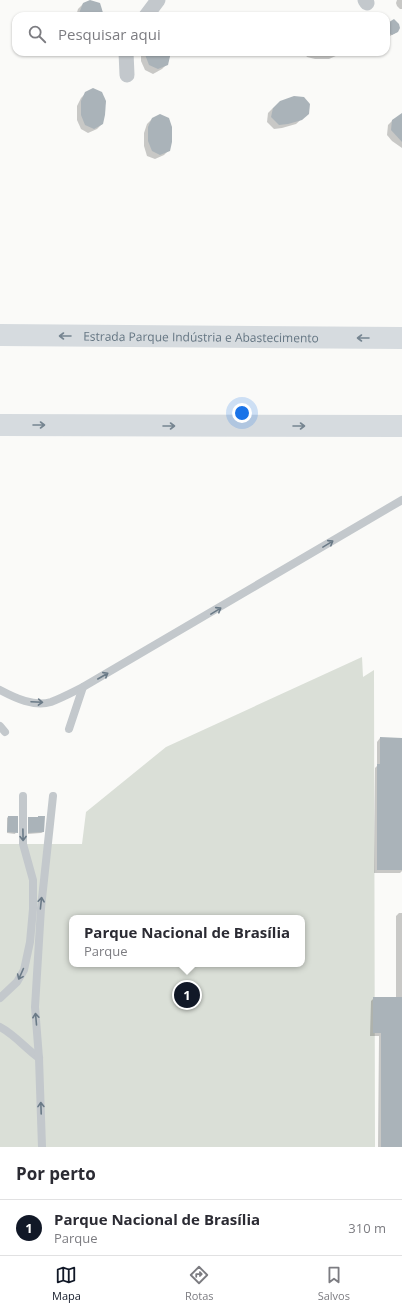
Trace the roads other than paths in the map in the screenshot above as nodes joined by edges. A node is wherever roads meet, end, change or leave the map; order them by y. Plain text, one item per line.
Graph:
1 (158, 0) edge
2 (149, 12) edge
3 (126, 56) edge
4 (127, 75) dead end
5 (0, 335) edge
6 (402, 338) edge
7 (0, 425) edge
8 (402, 426) edge
9 (402, 500) edge
10 (83, 687) junction
11 (0, 690) edge
12 (69, 729) dead end
13 (24, 796) dead end
14 (53, 796) dead end
15 (0, 998) edge
16 (0, 1027) edge
17 (39, 1058) junction
18 (42, 1147) edge

1 - 2 street
3 - 4 street
6 -> 5 highway, Estrada Parque Indústria e Abastecimento
7 -> 8 highway
10 -> 9 lane
11 -> 10 lane
10 - 12 lane
13 -> 15 lane
17 -> 14 lane
16 - 17 lane
18 -> 17 lane

